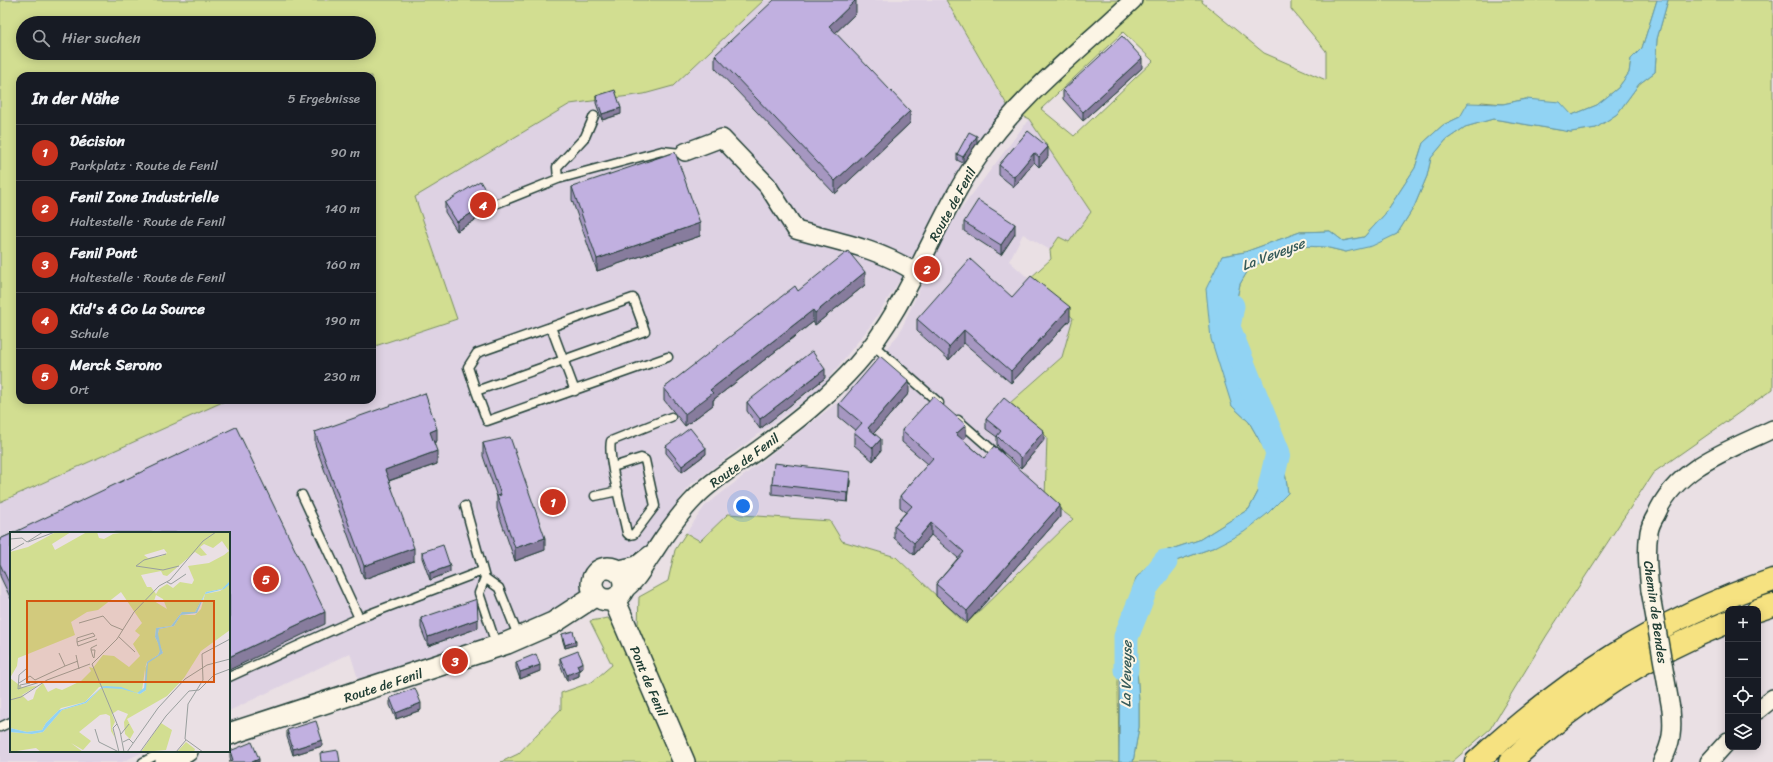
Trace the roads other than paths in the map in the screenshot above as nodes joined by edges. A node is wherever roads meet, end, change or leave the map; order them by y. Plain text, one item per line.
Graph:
1 (1133, 0) edge
2 (594, 116) dead end
3 (685, 152) joint
4 (558, 179) junction
5 (498, 203) dead end
6 (916, 273) junction
7 (551, 327) junction
8 (872, 344) junction
9 (668, 357) dead end
10 (564, 361) junction
11 (476, 391) junction
12 (575, 391) junction
13 (671, 417) dead end
14 (1773, 430) edge
15 (1008, 464) edge
16 (613, 467) junction
17 (618, 491) junction
18 (302, 495) dead end
19 (595, 496) dead end
20 (465, 506) dead end
21 (653, 553) junction
22 (615, 570) junction
23 (484, 574) junction
24 (1773, 580) edge
25 (611, 595) junction
26 (1773, 605) edge
27 (1761, 609) edge
28 (358, 618) junction
29 (1725, 623) edge
30 (519, 638) junction
31 (497, 647) junction
32 (230, 677) edge
33 (1773, 698) edge
34 (1761, 708) edge
35 (10, 722) edge
36 (0, 727) edge
37 (230, 733) edge
38 (1725, 744) edge
39 (162, 752) edge
40 (185, 752) edge
41 (143, 762) edge
42 (166, 762) edge
43 (684, 762) edge
44 (1476, 762) edge
45 (1510, 762) edge
46 (1662, 762) edge
47 (1709, 762) edge

1 - 6 street, Route de Fenil
2 - 4 lane
3 - 4 lane
3 - 6 street
4 - 5 lane
6 - 8 street, Route de Fenil
7 - 10 lane
7 - 10 lane
7 - 11 lane
8 - 15 lane
8 - 21 street, Route de Fenil
9 - 12 lane
10 - 11 lane
10 - 12 lane
11 - 12 lane
13 - 16 lane
14 - 46 street, Chemin de Bendes, bridge
16 - 17 lane
16 - 17 lane
17 - 19 lane
18 - 28 lane
20 - 23 lane
21 - 22 street, Route de Fenil
21 - 25 street, Route de Fenil
22 - 25 street
22 - 25 street
23 - 28 lane
23 - 30 lane
23 - 31 lane
24 - 44 highway
25 - 30 street, Route de Fenil
25 - 43 street, Pont de Fenil
26 - 27 highway
28 - 32 lane
29 - 45 highway
30 - 31 street, Route de Fenil
31 - 37 street, Route de Fenil
33 - 34 street
35 - 36 lane
38 - 47 street
39 - 41 lane
40 - 42 street

